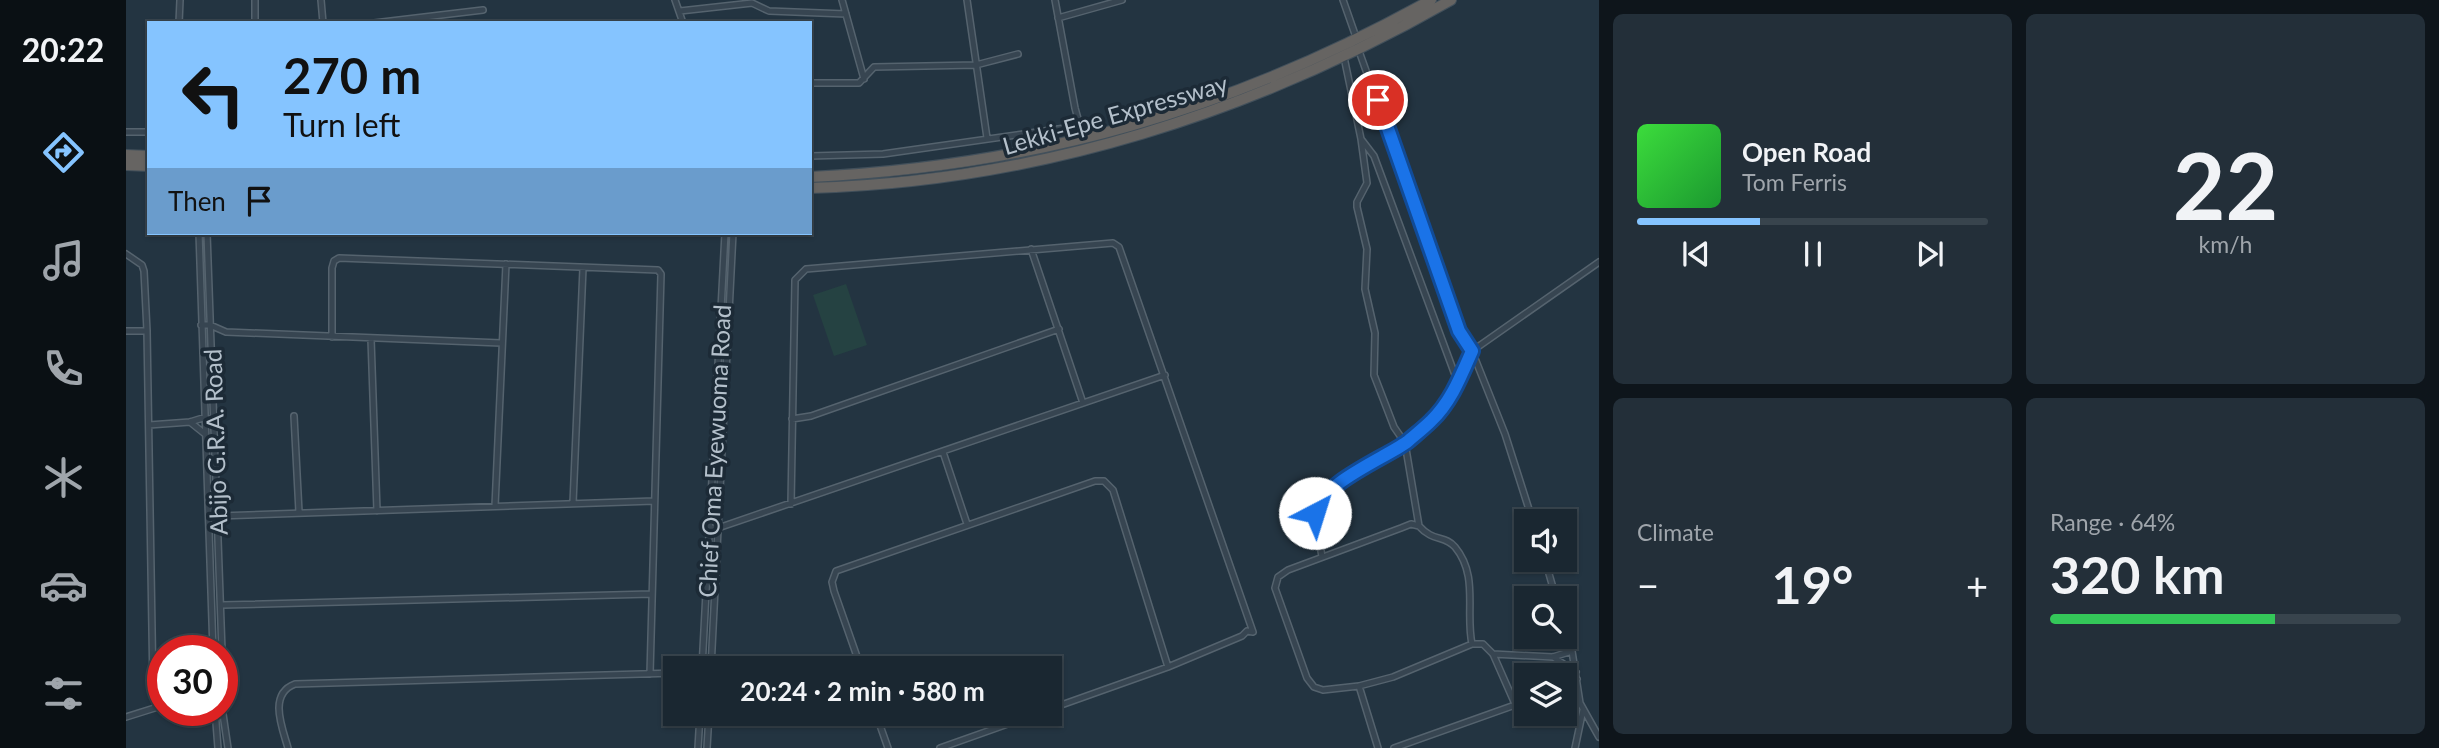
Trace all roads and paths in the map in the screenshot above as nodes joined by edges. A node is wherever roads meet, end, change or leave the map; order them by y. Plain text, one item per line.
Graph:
1 (180, 0) edge
2 (255, 0) edge
3 (321, 0) edge
4 (675, 0) edge
5 (842, 0) edge
6 (967, 0) edge
7 (1055, 0) edge
8 (1122, 0) edge
9 (1343, 0) edge
10 (1431, 0) edge
11 (1451, 0) edge
12 (483, 10) dead end
13 (680, 11) junction
14 (846, 14) junction
15 (1058, 18) junction
16 (179, 21) edge
17 (255, 21) edge
18 (323, 21) edge
19 (391, 21) edge
20 (682, 21) edge
21 (1358, 45) junction
22 (1018, 54) dead end
23 (1344, 57) junction
24 (976, 65) junction
25 (864, 79) junction
26 (812, 83) edge
27 (1079, 126) junction
28 (1048, 131) junction
29 (126, 132) edge
30 (147, 132) edge
31 (988, 138) junction
32 (1361, 139) junction
33 (1084, 140) junction
34 (1051, 146) junction
35 (126, 155) edge
36 (147, 156) edge
37 (812, 156) edge
38 (126, 165) edge
39 (147, 166) edge
40 (812, 177) edge
41 (812, 188) edge
42 (199, 235) edge
43 (207, 235) edge
44 (725, 235) edge
45 (733, 235) edge
46 (1031, 249) junction
47 (126, 254) edge
48 (1599, 262) edge
49 (506, 264) junction
50 (583, 268) junction
51 (201, 325) junction
52 (210, 325) junction
53 (1059, 329) junction
54 (126, 331) edge
55 (147, 331) junction
56 (226, 332) junction
57 (332, 337) junction
58 (371, 339) junction
59 (202, 342) junction
60 (211, 342) junction
61 (501, 343) junction
62 (1472, 351) junction
63 (1165, 375) junction
64 (1458, 383) junction
65 (1083, 403) junction
66 (294, 416) dead end
67 (206, 417) junction
68 (792, 419) junction
69 (190, 422) junction
70 (149, 425) junction
71 (205, 434) junction
72 (1405, 443) junction
73 (943, 452) junction
74 (654, 501) junction
75 (573, 503) junction
76 (791, 505) junction
77 (495, 506) junction
78 (1529, 509) edge
79 (377, 511) junction
80 (299, 512) junction
81 (218, 516) junction
82 (967, 524) junction
83 (1419, 526) junction
84 (710, 528) junction
85 (718, 528) junction
86 (1322, 557) junction
87 (651, 594) junction
88 (222, 605) junction
89 (212, 635) edge
90 (222, 635) edge
91 (1472, 644) junction
92 (1572, 651) joint
93 (1493, 654) junction
94 (703, 656) edge
95 (712, 656) edge
96 (857, 656) edge
97 (1553, 657) junction
98 (1560, 663) edge
99 (1574, 663) edge
100 (1168, 667) junction
101 (650, 674) junction
102 (663, 674) edge
103 (1577, 683) edge
104 (1359, 686) junction
105 (1577, 701) edge
106 (1514, 702) edge
107 (1580, 703) junction
108 (1514, 704) edge
109 (1062, 705) edge
110 (1584, 710) junction
111 (126, 717) edge
112 (216, 726) edge
113 (225, 726) edge
114 (699, 726) edge
115 (708, 726) edge
116 (880, 726) edge
117 (1002, 726) edge
118 (1599, 737) edge
119 (218, 748) edge
120 (228, 748) edge
121 (288, 748) edge
122 (698, 748) edge
123 (707, 748) edge
124 (888, 748) edge
125 (940, 748) edge
126 (1378, 748) edge
127 (1394, 748) edge
128 (1575, 748) edge

1 - 16 street
2 - 17 street
3 - 18 street
4 - 13 street
5 - 14 street
6 - 24 street
7 - 15 street
8 - 15 street
9 - 21 street
10 - 21 highway, Lekki-Epe Expressway
11 - 21 highway, Lekki-Epe Expressway
12 - 19 street
13 - 14 street
13 - 20 street
14 - 25 street
15 - 27 street
21 - 23 highway, Lekki-Epe Expressway
21 - 33 highway, Lekki-Epe Expressway
21 - 62 street
22 - 24 street
23 - 32 street
23 - 41 highway, Lekki-Epe Expressway
24 - 25 street
24 - 31 street
25 - 26 street
27 - 28 street
27 - 33 street
28 - 31 street
28 - 34 street
29 - 30 street
31 - 37 street
32 - 64 street
32 - 72 street
33 - 34 highway, Lekki-Epe Expressway
34 - 40 highway, Lekki-Epe Expressway
35 - 36 highway
38 - 39 highway
42 - 51 street, Abijo G.R.A. Road
43 - 52 street, Abijo G.R.A. Road
44 - 84 street, Chief Oma Eyewuoma Road
45 - 85 street, Chief Oma Eyewuoma Road
46 - 53 street
46 - 63 street
46 - 68 street
47 - 55 street
48 - 62 street
49 - 50 street
49 - 57 street
49 - 61 street
50 - 74 street
50 - 75 street
51 - 52 street
51 - 59 street, Abijo G.R.A. Road
52 - 56 street
52 - 60 street, Abijo G.R.A. Road
53 - 65 street
53 - 68 street
54 - 55 street
55 - 70 street
56 - 57 street
56 - 60 street
57 - 58 street
58 - 61 street
58 - 79 street
59 - 60 street
59 - 67 street, Abijo G.R.A. Road
60 - 81 street, Abijo G.R.A. Road
61 - 77 street
62 - 64 street
62 - 78 street
63 - 65 street
63 - 100 street
64 - 72 street
65 - 73 street
66 - 80 street
67 - 69 street
67 - 71 street, Abijo G.R.A. Road
68 - 76 street
69 - 70 street
69 - 71 street
70 - 111 street
71 - 89 street, Abijo G.R.A. Road
72 - 83 street
72 - 86 street
73 - 76 street
73 - 82 street
74 - 75 street
74 - 87 street
75 - 77 street
76 - 85 street
77 - 79 street
79 - 80 street
80 - 81 street
81 - 88 street, Abijo G.R.A. Road
82 - 96 street
82 - 100 street
83 - 86 street
83 - 91 street
84 - 85 street
84 - 94 street, Chief Oma Eyewuoma Road
85 - 95 street, Chief Oma Eyewuoma Road
86 - 104 street
87 - 88 street
87 - 101 street
88 - 90 street, Abijo G.R.A. Road
91 - 93 street
91 - 104 street
92 - 97 street
92 - 99 street
93 - 97 street
93 - 106 street
97 - 98 street
100 - 109 street
101 - 102 street
101 - 121 street
103 - 107 street
104 - 126 street
105 - 107 street
107 - 110 street
108 - 127 street
110 - 118 street
110 - 128 street
112 - 119 street
113 - 120 street
114 - 122 street
115 - 123 street
116 - 124 street
117 - 125 street

